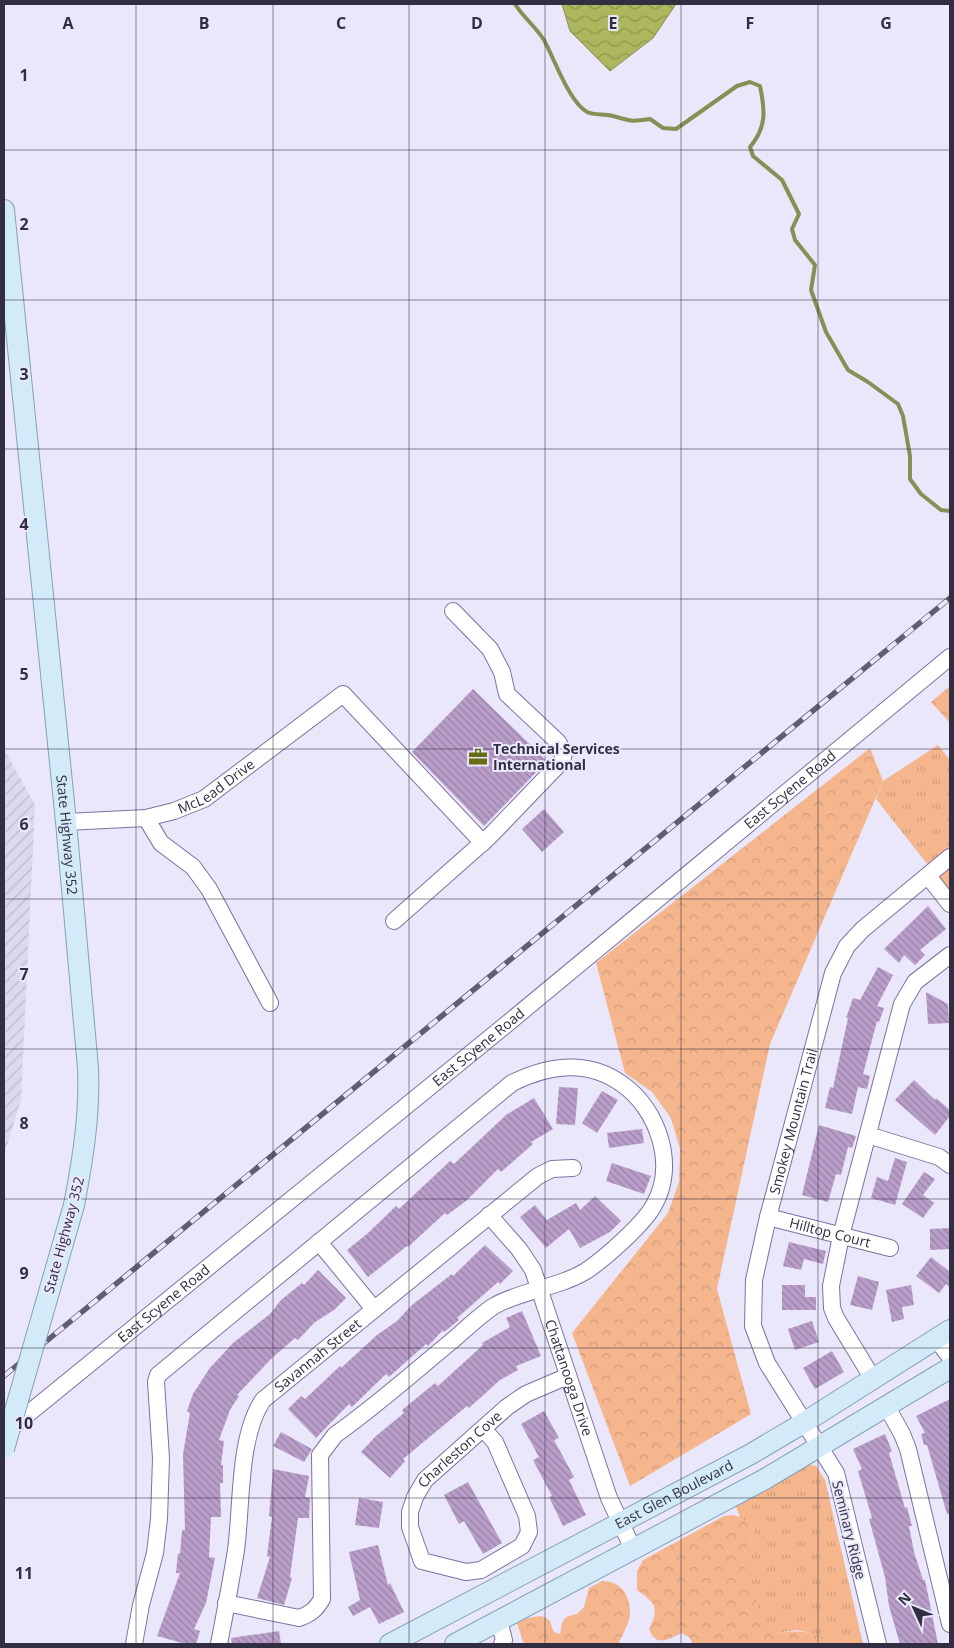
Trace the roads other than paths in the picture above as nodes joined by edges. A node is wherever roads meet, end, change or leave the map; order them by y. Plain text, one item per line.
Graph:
1 (4, 210) edge
2 (6, 243) edge
3 (453, 611) dead end
4 (950, 657) edge
5 (146, 818) junction
6 (66, 822) junction
7 (483, 843) junction
8 (950, 857) edge
9 (928, 876) junction
10 (950, 904) edge
11 (394, 922) dead end
12 (950, 955) edge
13 (270, 1003) dead end
14 (868, 1135) junction
15 (950, 1165) edge
16 (573, 1168) dead end
17 (489, 1216) junction
18 (768, 1217) junction
19 (841, 1236) junction
20 (319, 1242) junction
21 (890, 1248) dead end
22 (539, 1289) junction
23 (374, 1309) junction
24 (943, 1335) edge
25 (950, 1357) edge
26 (950, 1368) edge
27 (568, 1376) junction
28 (874, 1379) junction
29 (887, 1407) junction
30 (805, 1422) junction
31 (483, 1429) junction
32 (4, 1434) edge
33 (820, 1448) junction
34 (4, 1449) edge
35 (620, 1522) junction
36 (633, 1549) junction
37 (226, 1603) junction
38 (498, 1621) junction
39 (950, 1624) edge
40 (134, 1644) edge
41 (219, 1644) edge
42 (390, 1644) edge
43 (455, 1644) edge
44 (502, 1644) edge
45 (878, 1644) edge

1 - 2 main road, State Highway 352
2 - 6 main road, State Highway 352
3 - 7 street
4 - 32 street, East Scyene Road
5 - 6 street, McLead Drive
5 - 7 street, McLead Drive
5 - 13 street
6 - 34 main road, State Highway 352, bridge
7 - 11 street
8 - 9 street, Smokey Mountain Trail
9 - 10 street
9 - 18 street, Smokey Mountain Trail
12 - 14 street
14 - 15 street
14 - 19 street
16 - 17 street, Savannah Street
17 - 22 street, Chattanooga Drive
17 - 23 street, Savannah Street
18 - 19 street, Hilltop Court
18 - 30 street, Smokey Mountain Trail
19 - 21 street, Hilltop Court
19 - 28 street
20 - 22 street
20 - 23 street
20 - 40 street
22 - 27 street, Chattanooga Drive
22 - 37 street
23 - 37 street, Savannah Street
24 - 25 street
24 - 28 main road, East Glen Boulevard
26 - 29 main road
27 - 31 street, Charleston Cove
27 - 35 street, Chattanooga Drive
28 - 30 main road, East Glen Boulevard
29 - 33 main road
29 - 39 street
30 - 33 street, Seminary Ridge
30 - 35 main road, East Glen Boulevard
31 - 31 street, Charleston Cove
33 - 36 main road
33 - 45 street, Seminary Ridge
35 - 36 street, Chattanooga Drive
35 - 42 main road, East Glen Boulevard
36 - 38 main road
37 - 41 street, Savannah Street
38 - 43 main road
38 - 44 street

